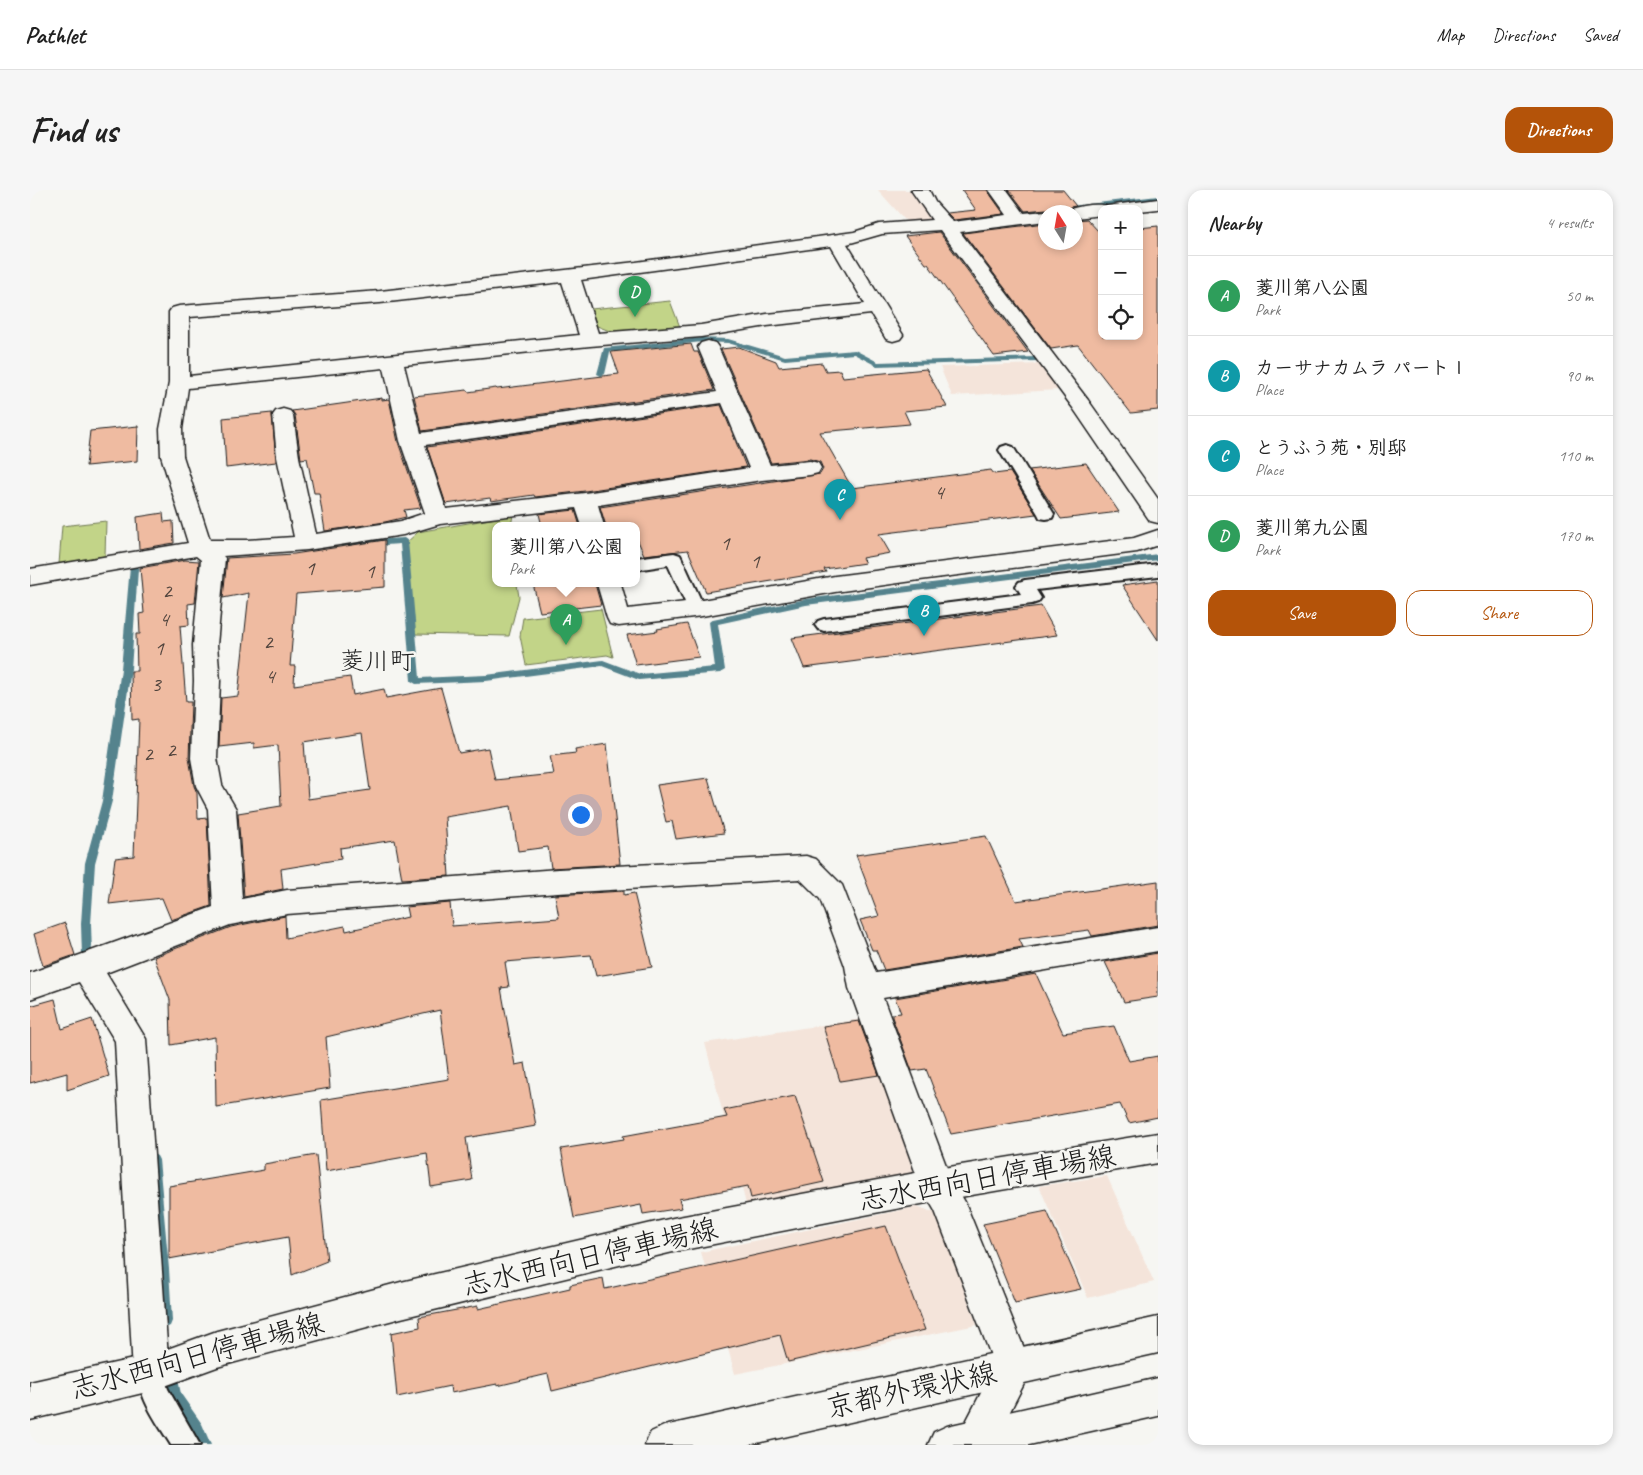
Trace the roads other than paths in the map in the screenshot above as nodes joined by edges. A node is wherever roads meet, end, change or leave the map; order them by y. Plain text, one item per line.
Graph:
1 (920, 190) edge
2 (998, 190) edge
3 (1158, 204) edge
4 (1130, 205) edge
5 (1098, 207) edge
6 (1083, 211) edge
7 (1016, 215) junction
8 (1038, 216) edge
9 (955, 226) junction
10 (836, 240) junction
11 (570, 276) junction
12 (877, 308) junction
13 (893, 335) dead end
14 (590, 340) junction
15 (708, 347) dead end
16 (393, 360) junction
17 (179, 383) junction
18 (729, 396) junction
19 (282, 415) dead end
20 (411, 441) junction
21 (1007, 450) dead end
22 (810, 468) dead end
23 (762, 473) junction
24 (585, 500) junction
25 (1046, 514) dead end
26 (1158, 516) edge
27 (438, 517) junction
28 (592, 522) edge
29 (1158, 537) edge
30 (307, 542) junction
31 (201, 548) junction
32 (908, 550) dead end
33 (640, 563) edge
34 (1158, 570) edge
35 (920, 572) junction
36 (30, 577) edge
37 (610, 587) edge
38 (696, 609) junction
39 (824, 625) dead end
40 (228, 914) junction
41 (1158, 939) edge
42 (95, 964) junction
43 (30, 986) edge
44 (864, 988) junction
45 (1158, 1148) edge
46 (937, 1185) junction
47 (1158, 1335) edge
48 (1014, 1368) junction
49 (161, 1369) junction
50 (1158, 1397) edge
51 (30, 1401) edge
52 (967, 1443) edge
53 (186, 1445) edge
54 (664, 1445) edge

1 - 9 street
2 - 7 street
3 - 4 street
5 - 6 street
7 - 8 street
7 - 9 street
9 - 10 street
9 - 26 street
10 - 11 street
10 - 12 street
11 - 14 street
11 - 17 street
12 - 13 street
12 - 14 street
14 - 16 street
15 - 18 street
16 - 17 street
16 - 20 street
17 - 31 street
18 - 20 street
18 - 23 street
19 - 30 street
20 - 27 street
21 - 25 lane
22 - 23 street
23 - 24 street
24 - 27 street
24 - 28 street
27 - 30 street
29 - 35 street
30 - 31 street
31 - 36 street
31 - 40 street
32 - 35 street
33 - 38 lane
34 - 39 lane
35 - 38 street
37 - 38 street
40 - 42 street
40 - 44 street
41 - 44 street
42 - 43 street
42 - 49 street
44 - 46 street
45 - 46 street, 志水西向日停車場線
46 - 48 street
46 - 49 street, 志水西向日停車場線
47 - 48 street, 京都外環状線
48 - 52 street
48 - 54 street, 京都外環状線
49 - 51 street, 志水西向日停車場線
49 - 53 lane
50 - 52 street

